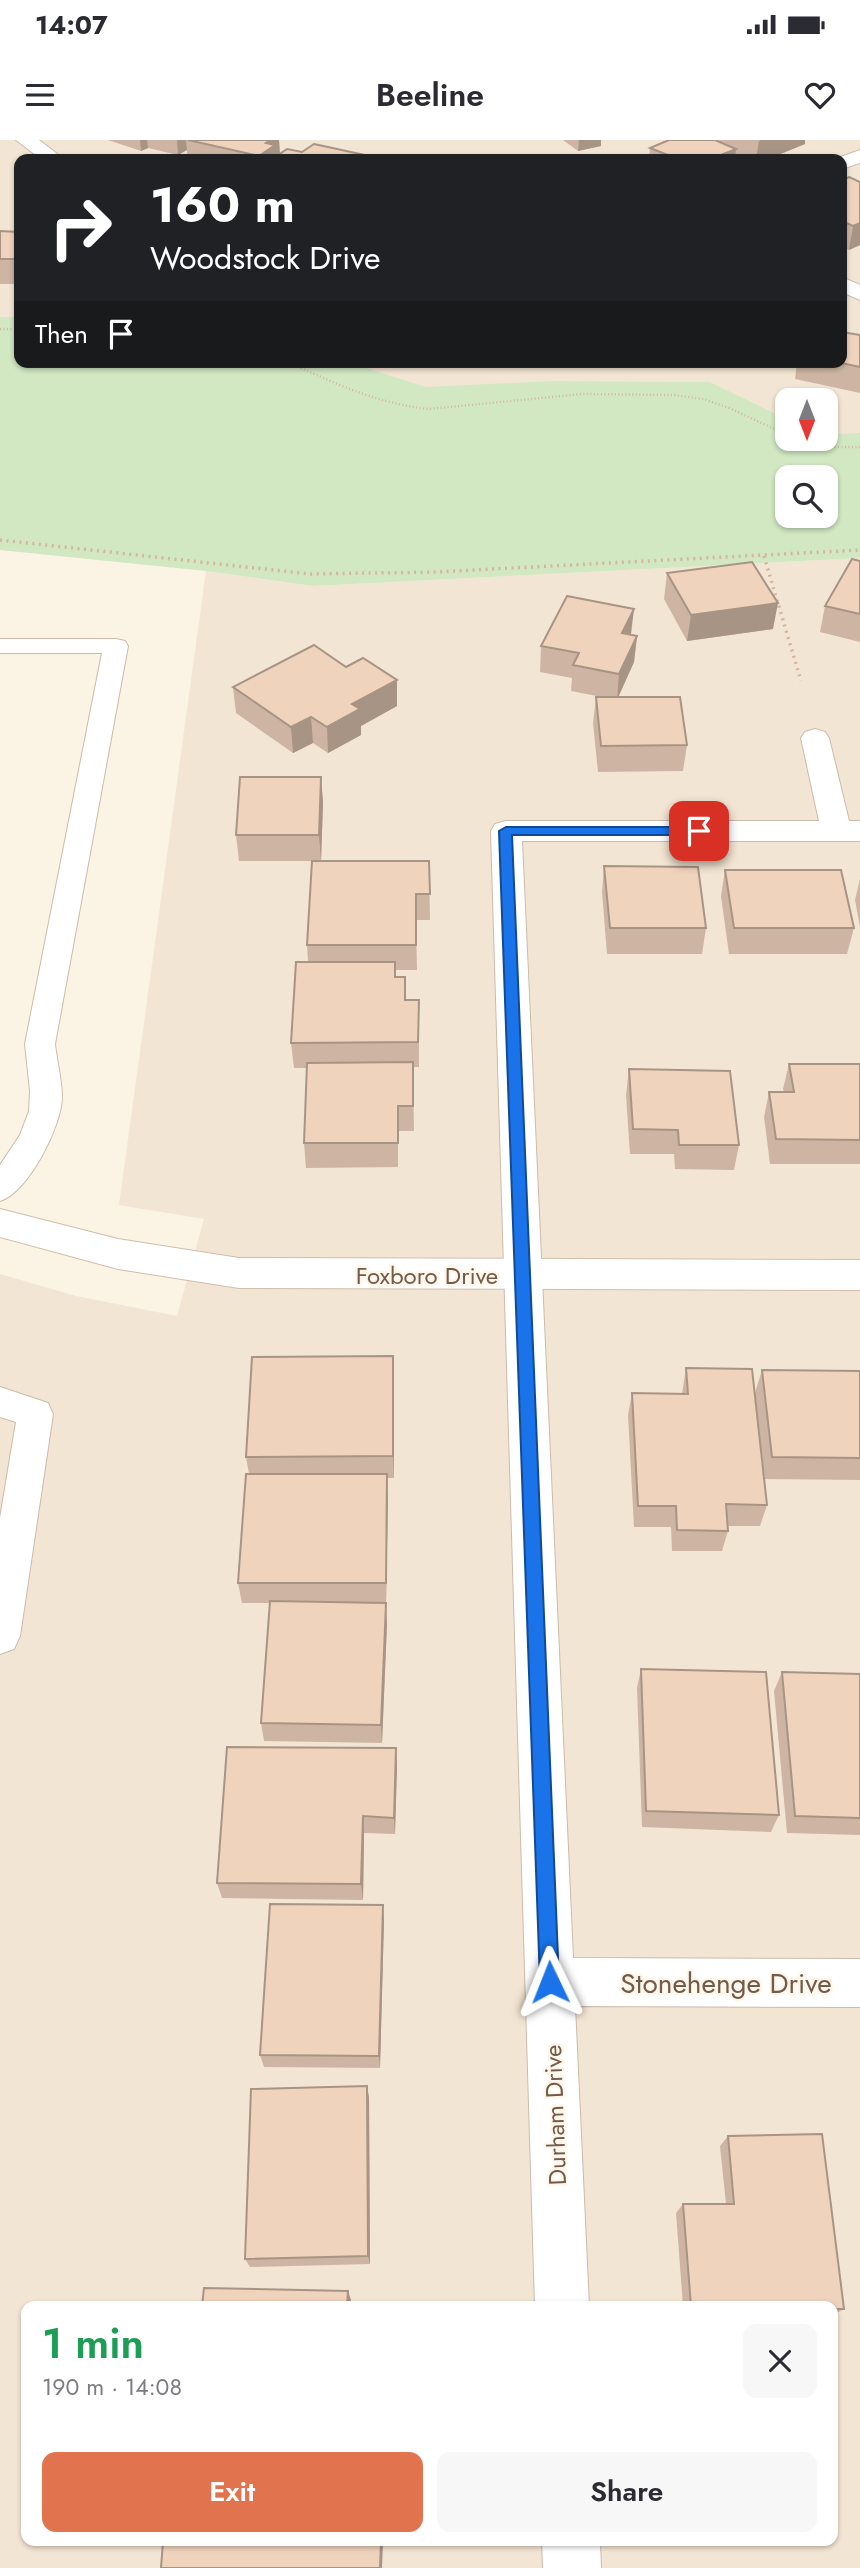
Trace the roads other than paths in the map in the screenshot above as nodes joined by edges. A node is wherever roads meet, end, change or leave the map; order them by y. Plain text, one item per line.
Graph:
1 (26, 140) edge
2 (47, 154) edge
3 (0, 646) edge
4 (815, 738) dead end
5 (848, 831) edge
6 (0, 1189) edge
7 (0, 1223) edge
8 (860, 1275) edge
9 (522, 1276) junction
10 (0, 1402) edge
11 (0, 1636) edge
12 (550, 1982) junction
13 (860, 1983) edge
14 (562, 2301) edge
15 (571, 2546) edge
16 (572, 2568) edge

1 - 2 street
3 - 6 lane
4 - 5 street
5 - 9 street, Durham Drive
7 - 9 street, Foxboro Drive
8 - 9 street, Foxboro Drive
9 - 12 street, Durham Drive
10 - 11 lane
12 - 13 street, Stonehenge Drive
12 - 14 street, Durham Drive
15 - 16 street

